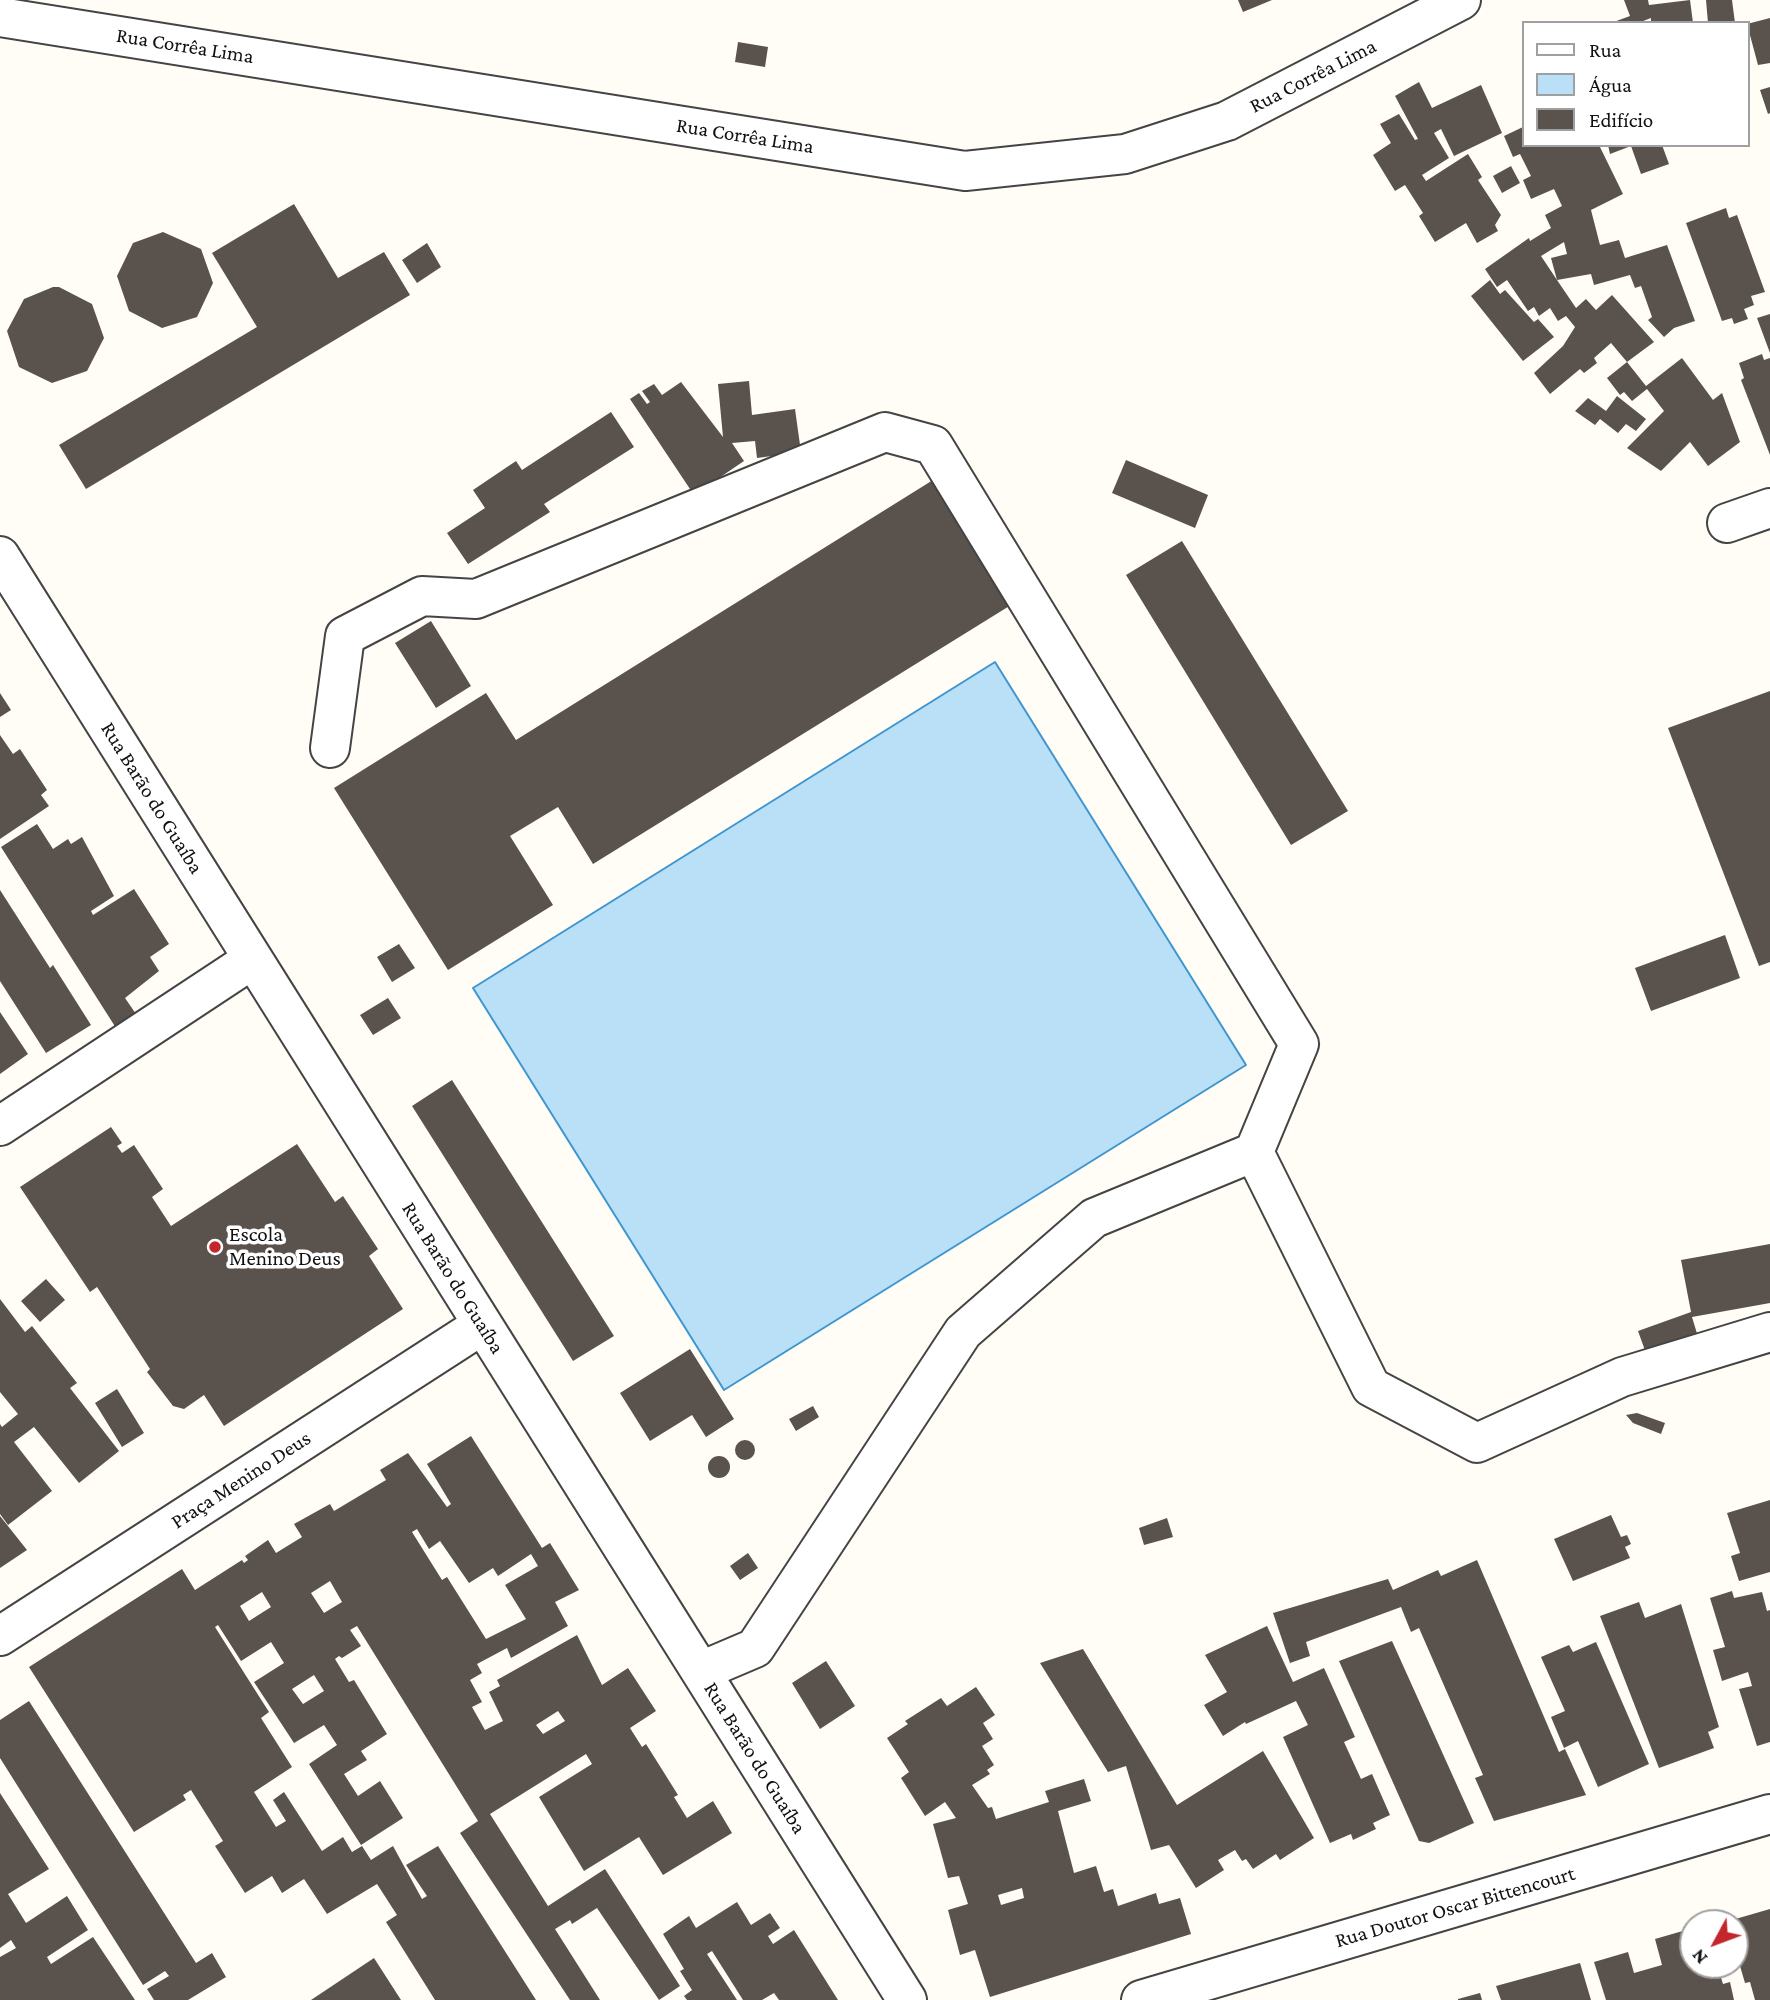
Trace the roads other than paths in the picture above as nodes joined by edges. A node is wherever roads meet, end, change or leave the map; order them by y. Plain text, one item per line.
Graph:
1 (1461, 0) edge
2 (0, 17) edge
3 (1770, 508) edge
4 (1727, 523) dead end
5 (0, 556) edge
6 (330, 748) dead end
7 (253, 959) junction
8 (0, 1126) edge
9 (1254, 1152) junction
10 (482, 1325) junction
11 (1770, 1332) edge
12 (0, 1636) edge
13 (701, 1671) junction
14 (1770, 1814) edge
15 (907, 2000) edge
16 (1141, 2000) edge

1 - 2 street, Rua Corrêa Lima
3 - 4 street
5 - 7 street, Rua Barão do Guaíba
6 - 9 street
7 - 8 street
7 - 10 street, Rua Barão do Guaíba
9 - 11 street
9 - 13 street
10 - 12 street, Praça Menino Deus
10 - 13 street, Rua Barão do Guaíba
13 - 15 street, Rua Barão do Guaíba
14 - 16 street, Rua Doutor Oscar Bittencourt

